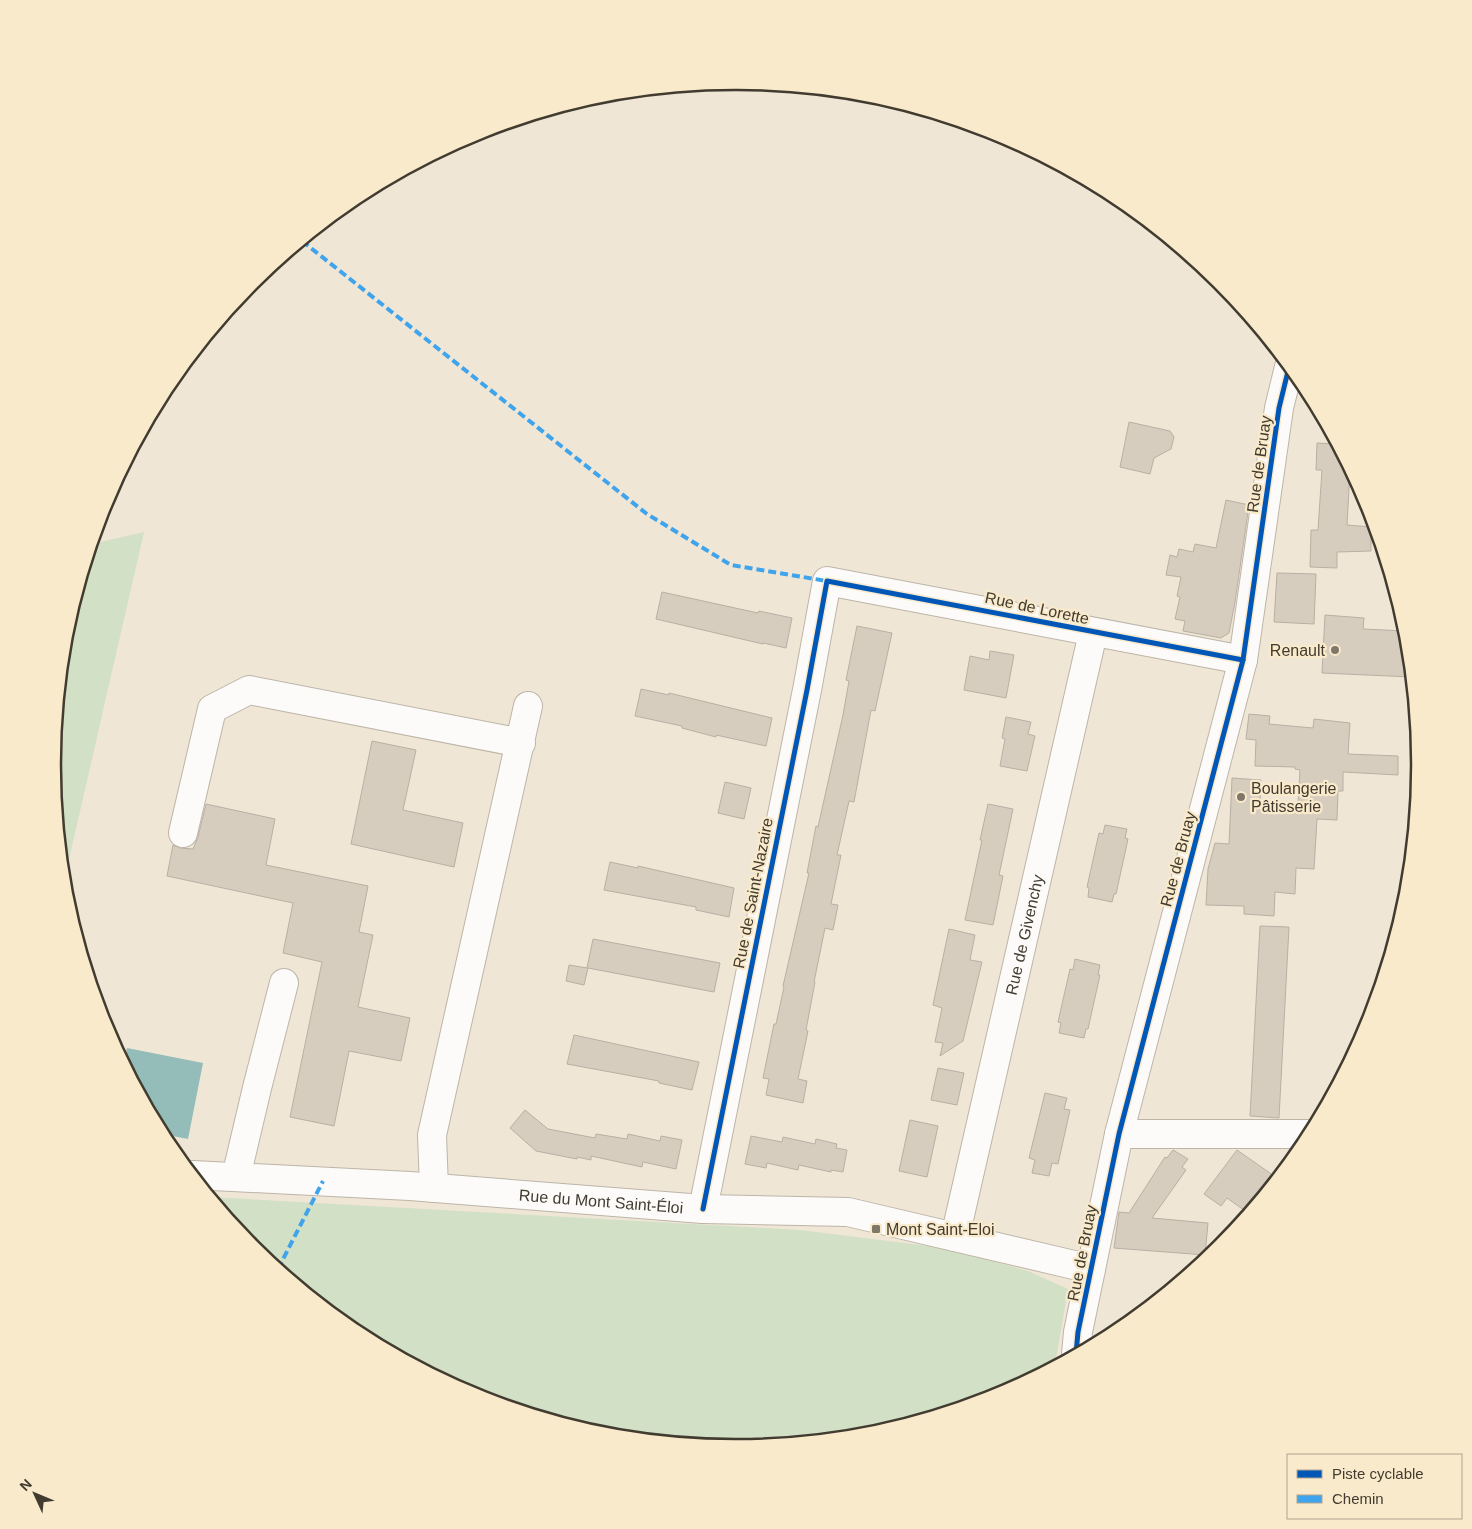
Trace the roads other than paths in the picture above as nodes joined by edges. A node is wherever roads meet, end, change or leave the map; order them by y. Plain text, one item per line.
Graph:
1 (1287, 377) edge
2 (827, 581) joint
3 (1093, 633) junction
4 (1243, 660) junction
5 (528, 706) dead end
6 (521, 743) junction
7 (184, 834) dead end
8 (284, 983) dead end
9 (1118, 1134) junction
10 (1300, 1134) edge
11 (202, 1176) edge
12 (236, 1177) junction
13 (434, 1188) junction
14 (703, 1209) junction
15 (954, 1237) junction
16 (1091, 1269) junction
17 (1077, 1347) edge

1 - 4 street, Rue de Bruay
2 - 3 street, Rue de Lorette
2 - 14 street, Rue de Saint-Nazaire
3 - 4 street, Rue de Lorette
3 - 15 street, Rue de Givenchy
4 - 9 street, Rue de Bruay
5 - 6 street
6 - 7 street
6 - 13 street
8 - 12 street
9 - 10 street
9 - 16 street, Rue de Bruay
11 - 12 street, Rue du Mont Saint-Éloi
12 - 13 street, Rue du Mont Saint-Éloi
13 - 14 street, Rue du Mont Saint-Éloi
14 - 15 street, Rue du Mont Saint-Éloi
15 - 16 street, Rue du Mont Saint-Éloi
16 - 17 street, Rue de Bruay

